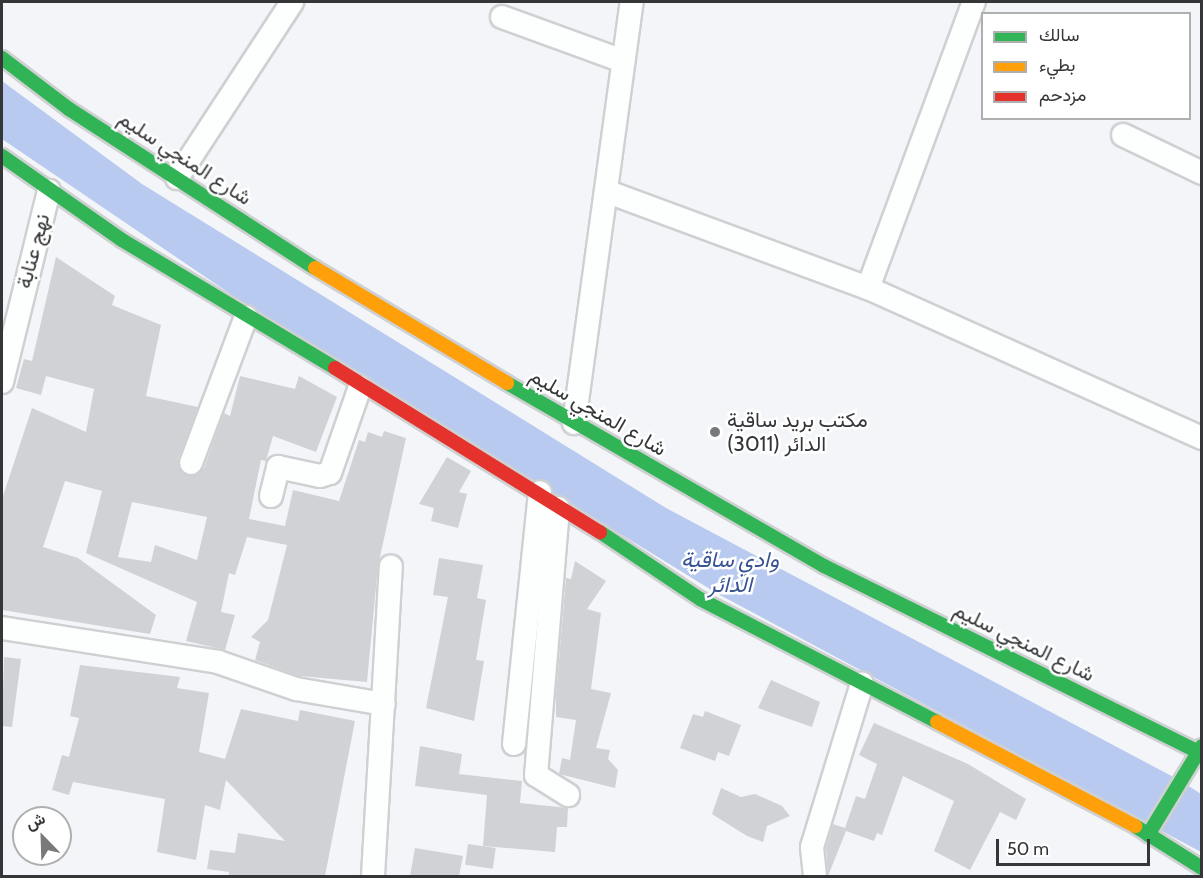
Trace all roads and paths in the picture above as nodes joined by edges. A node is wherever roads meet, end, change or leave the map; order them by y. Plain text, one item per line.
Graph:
1 (292, 2) edge
2 (632, 2) edge
3 (974, 2) edge
4 (502, 17) dead end
5 (2, 58) edge
6 (623, 61) junction
7 (1123, 135) dead end
8 (2, 156) edge
9 (1202, 173) edge
10 (177, 178) junction
11 (49, 191) junction
12 (608, 192) junction
13 (868, 288) junction
14 (246, 317) junction
15 (2, 382) edge
16 (360, 387) junction
17 (574, 423) junction
18 (1202, 438) edge
19 (191, 463) dead end
20 (540, 492) junction
21 (271, 496) dead end
22 (558, 508) junction
23 (391, 567) dead end
24 (2, 628) edge
25 (862, 683) junction
26 (384, 704) junction
27 (514, 744) dead end
28 (1201, 751) edge
29 (568, 795) dead end
30 (1151, 831) junction
31 (1202, 868) edge
32 (373, 876) edge
33 (815, 876) edge

1 - 10 street
2 - 6 street
3 - 13 street
4 - 6 street
5 - 10 main road, شارع المنجي سليم
6 - 12 street
7 - 9 street
8 - 11 main road
10 - 17 main road, شارع المنجي سليم
11 - 14 main road
11 - 15 street, نهج عنابة
12 - 13 street
12 - 17 street
13 - 18 street
14 - 16 main road
14 - 19 street
16 - 20 main road
16 - 21 street
17 - 28 main road, شارع المنجي سليم
20 - 22 main road
20 - 27 street
22 - 25 main road
22 - 29 street
23 - 26 street
24 - 26 street
25 - 30 main road
25 - 33 street
26 - 32 street
28 - 30 main road
30 - 31 main road

